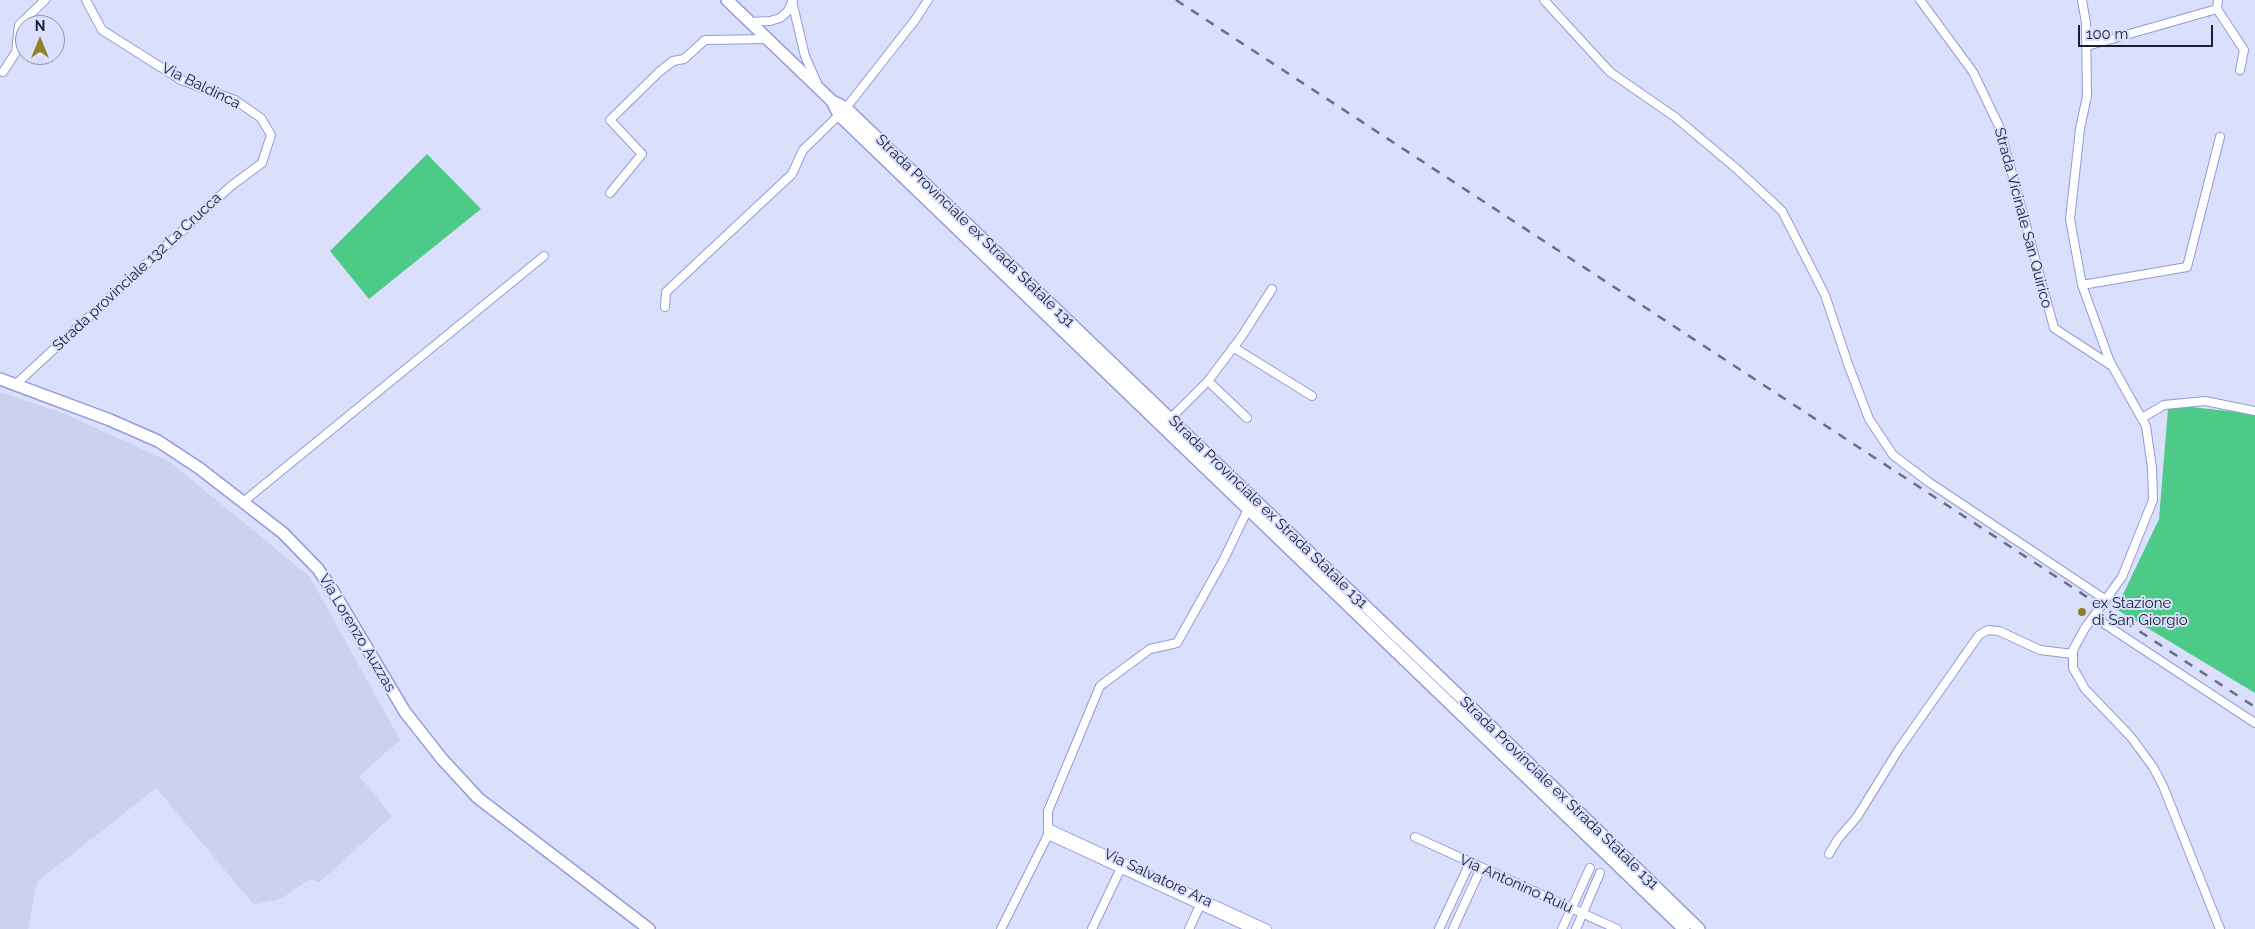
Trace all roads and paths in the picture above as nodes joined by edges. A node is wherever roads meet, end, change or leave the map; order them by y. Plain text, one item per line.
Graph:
1 (45, 0) edge
2 (86, 0) edge
3 (727, 0) edge
4 (928, 0) edge
5 (1544, 0) edge
6 (1920, 0) edge
7 (2082, 0) edge
8 (2218, 0) edge
9 (792, 1) edge
10 (740, 6) edge
11 (2217, 9) junction
12 (750, 22) junction
13 (768, 39) junction
14 (2086, 46) junction
15 (2240, 70) dead end
16 (3, 72) dead end
17 (818, 88) junction
18 (843, 111) junction
19 (2220, 137) dead end
20 (262, 163) joint
21 (610, 193) dead end
22 (544, 256) dead end
23 (2082, 285) junction
24 (1272, 289) dead end
25 (665, 307) dead end
26 (1233, 347) junction
27 (2112, 366) junction
28 (0, 379) edge
29 (1208, 381) junction
30 (15, 384) junction
31 (1312, 396) dead end
32 (2255, 411) edge
33 (1170, 418) junction
34 (1246, 418) dead end
35 (2142, 418) junction
36 (243, 502) junction
37 (1248, 509) junction
38 (2106, 600) junction
39 (2094, 617) junction
40 (2073, 654) junction
41 (2255, 722) edge
42 (1048, 832) junction
43 (1416, 837) dead end
44 (1829, 854) dead end
45 (1470, 863) junction
46 (1121, 868) junction
47 (1481, 868) junction
48 (1590, 868) dead end
49 (1600, 873) dead end
50 (1202, 902) junction
51 (1572, 909) junction
52 (1583, 914) junction
53 (650, 929) edge
54 (1001, 929) edge
55 (1092, 929) edge
56 (1189, 929) edge
57 (1252, 929) edge
58 (1267, 929) edge
59 (1439, 929) edge
60 (1453, 929) edge
61 (1562, 929) edge
62 (1576, 929) edge
63 (1617, 929) edge
64 (1684, 929) edge
65 (1699, 929) edge
66 (2220, 929) edge

1 - 16 street
2 - 20 street, Via Baldinca
3 - 10 main road, Strada Provinciale ex Strada Statale 131
4 - 18 street
5 - 38 street
6 - 27 street, Strada Vicinale San Quirico
7 - 14 street
8 - 11 street
9 - 12 street
9 - 17 street
10 - 12 main road, Strada Provinciale ex Strada Statale 131
11 - 14 street
11 - 15 street
12 - 13 main road, Strada Provinciale ex Strada Statale 131
13 - 17 main road, Strada Provinciale ex Strada Statale 131
13 - 21 street
14 - 23 street
17 - 18 main road, Strada Provinciale ex Strada Statale 131
18 - 25 street
18 - 33 main road, Strada Provinciale ex Strada Statale 131
18 - 37 main road, Strada Provinciale ex Strada Statale 131
19 - 23 street
20 - 30 street, Strada provinciale 132 La Crucca
22 - 36 street
23 - 27 street
24 - 26 street
26 - 29 street
26 - 31 street
27 - 35 street
28 - 30 main road, Via Lorenzo Auzzas
29 - 33 street
29 - 34 street
30 - 36 main road, Via Lorenzo Auzzas
32 - 35 street
33 - 65 main road, Strada Provinciale ex Strada Statale 131
35 - 38 street
36 - 53 main road, Via Lorenzo Auzzas
37 - 42 street
37 - 64 main road, Strada Provinciale ex Strada Statale 131
38 - 39 street
39 - 40 street
39 - 41 street
40 - 44 street
40 - 66 street
42 - 46 street, Via Salvatore Ara
42 - 50 street, Via Salvatore Ara
42 - 54 street
43 - 45 street, Via Antonino Ruiu
45 - 47 street, Via Antonino Ruiu
45 - 59 street
46 - 50 street, Via Salvatore Ara
46 - 55 street
47 - 51 street, Via Antonino Ruiu
47 - 60 street
48 - 51 street
49 - 52 street
50 - 56 street
50 - 57 street, Via Salvatore Ara
50 - 58 street, Via Salvatore Ara
51 - 52 street, Via Antonino Ruiu
51 - 61 street
52 - 62 street
52 - 63 street, Via Antonino Ruiu

